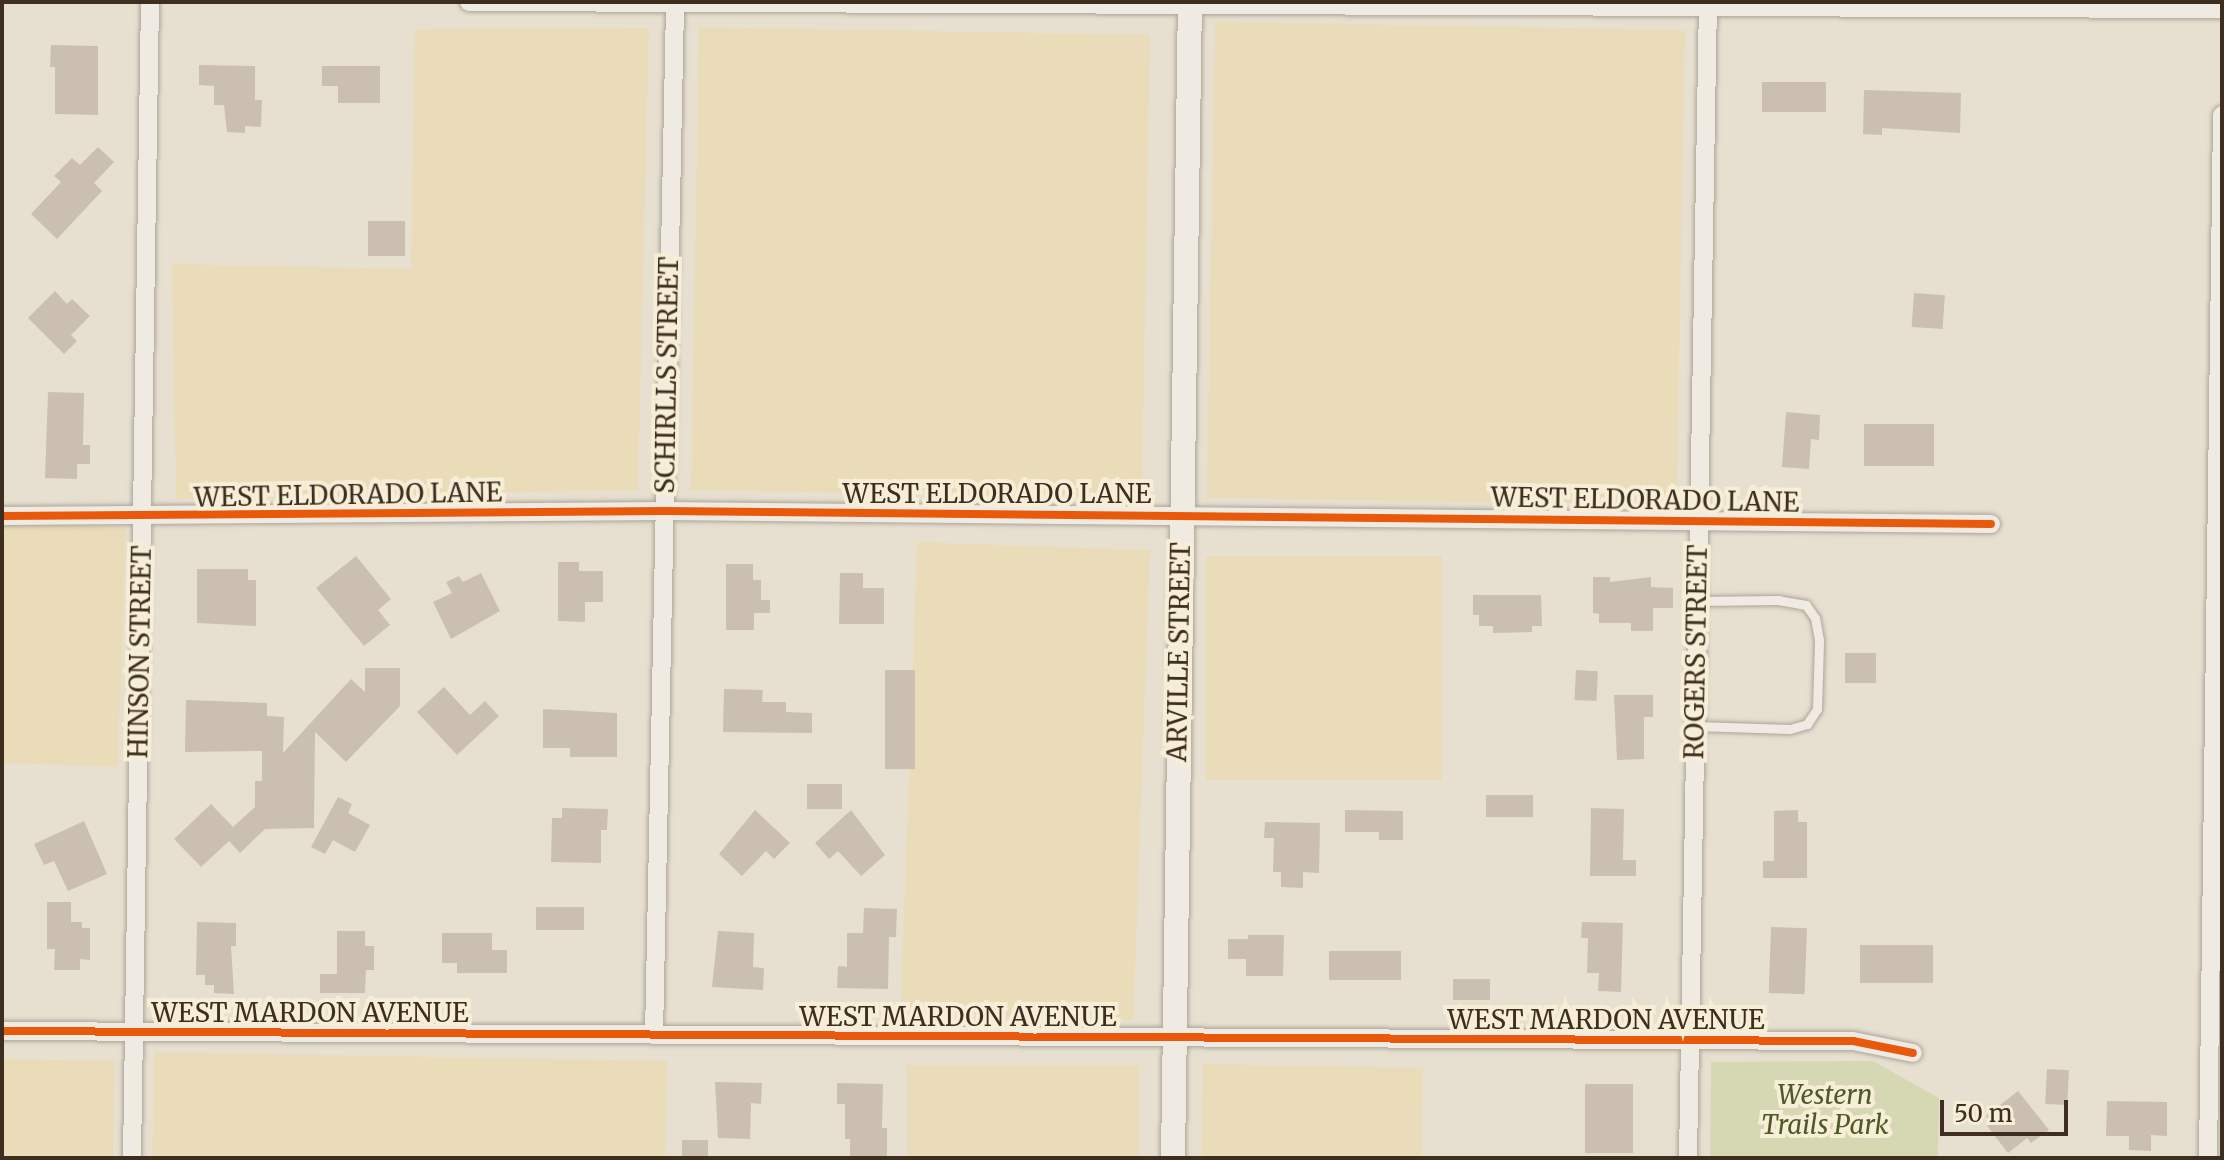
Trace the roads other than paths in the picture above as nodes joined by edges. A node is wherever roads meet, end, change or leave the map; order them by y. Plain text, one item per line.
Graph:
1 (150, 2) edge
2 (469, 2) edge
3 (1190, 2) edge
4 (675, 4) edge
5 (1708, 4) edge
6 (2222, 9) edge
7 (2222, 115) edge
8 (2220, 405) edge
9 (2219, 490) edge
10 (664, 511) junction
11 (2, 516) edge
12 (1180, 516) junction
13 (142, 517) junction
14 (1697, 521) junction
15 (2219, 521) edge
16 (1991, 524) dead end
17 (1696, 601) junction
18 (1695, 726) junction
19 (2, 1031) edge
20 (133, 1032) junction
21 (654, 1035) junction
22 (1175, 1039) junction
23 (1690, 1040) junction
24 (1913, 1053) dead end
25 (132, 1158) edge
26 (1173, 1158) edge
27 (1688, 1158) edge
28 (2208, 1158) edge

1 - 13 street, HINSON STREET
2 - 4 street
3 - 4 street
3 - 5 street
3 - 12 street, ARVILLE STREET
4 - 10 street, SCHIRLLS STREET
5 - 6 street
5 - 14 street, ROGERS STREET
7 - 8 street
8 - 9 street
9 - 15 street
10 - 12 street, WEST ELDORADO LANE
10 - 13 street, WEST ELDORADO LANE
10 - 21 street, SCHIRLLS STREET
11 - 13 street, WEST ELDORADO LANE
12 - 14 street, WEST ELDORADO LANE
12 - 22 street, ARVILLE STREET
13 - 20 street, HINSON STREET
14 - 16 street, WEST ELDORADO LANE
14 - 17 street, ROGERS STREET
15 - 28 street
17 - 18 street, ROGERS STREET
17 - 18 lane
18 - 23 street, ROGERS STREET
19 - 20 street, WEST MARDON AVENUE
20 - 21 street, WEST MARDON AVENUE
20 - 25 street, HINSON STREET
21 - 22 street, WEST MARDON AVENUE
22 - 23 street, WEST MARDON AVENUE
22 - 26 street, ARVILLE STREET
23 - 24 street, WEST MARDON AVENUE
23 - 27 street, ROGERS STREET

